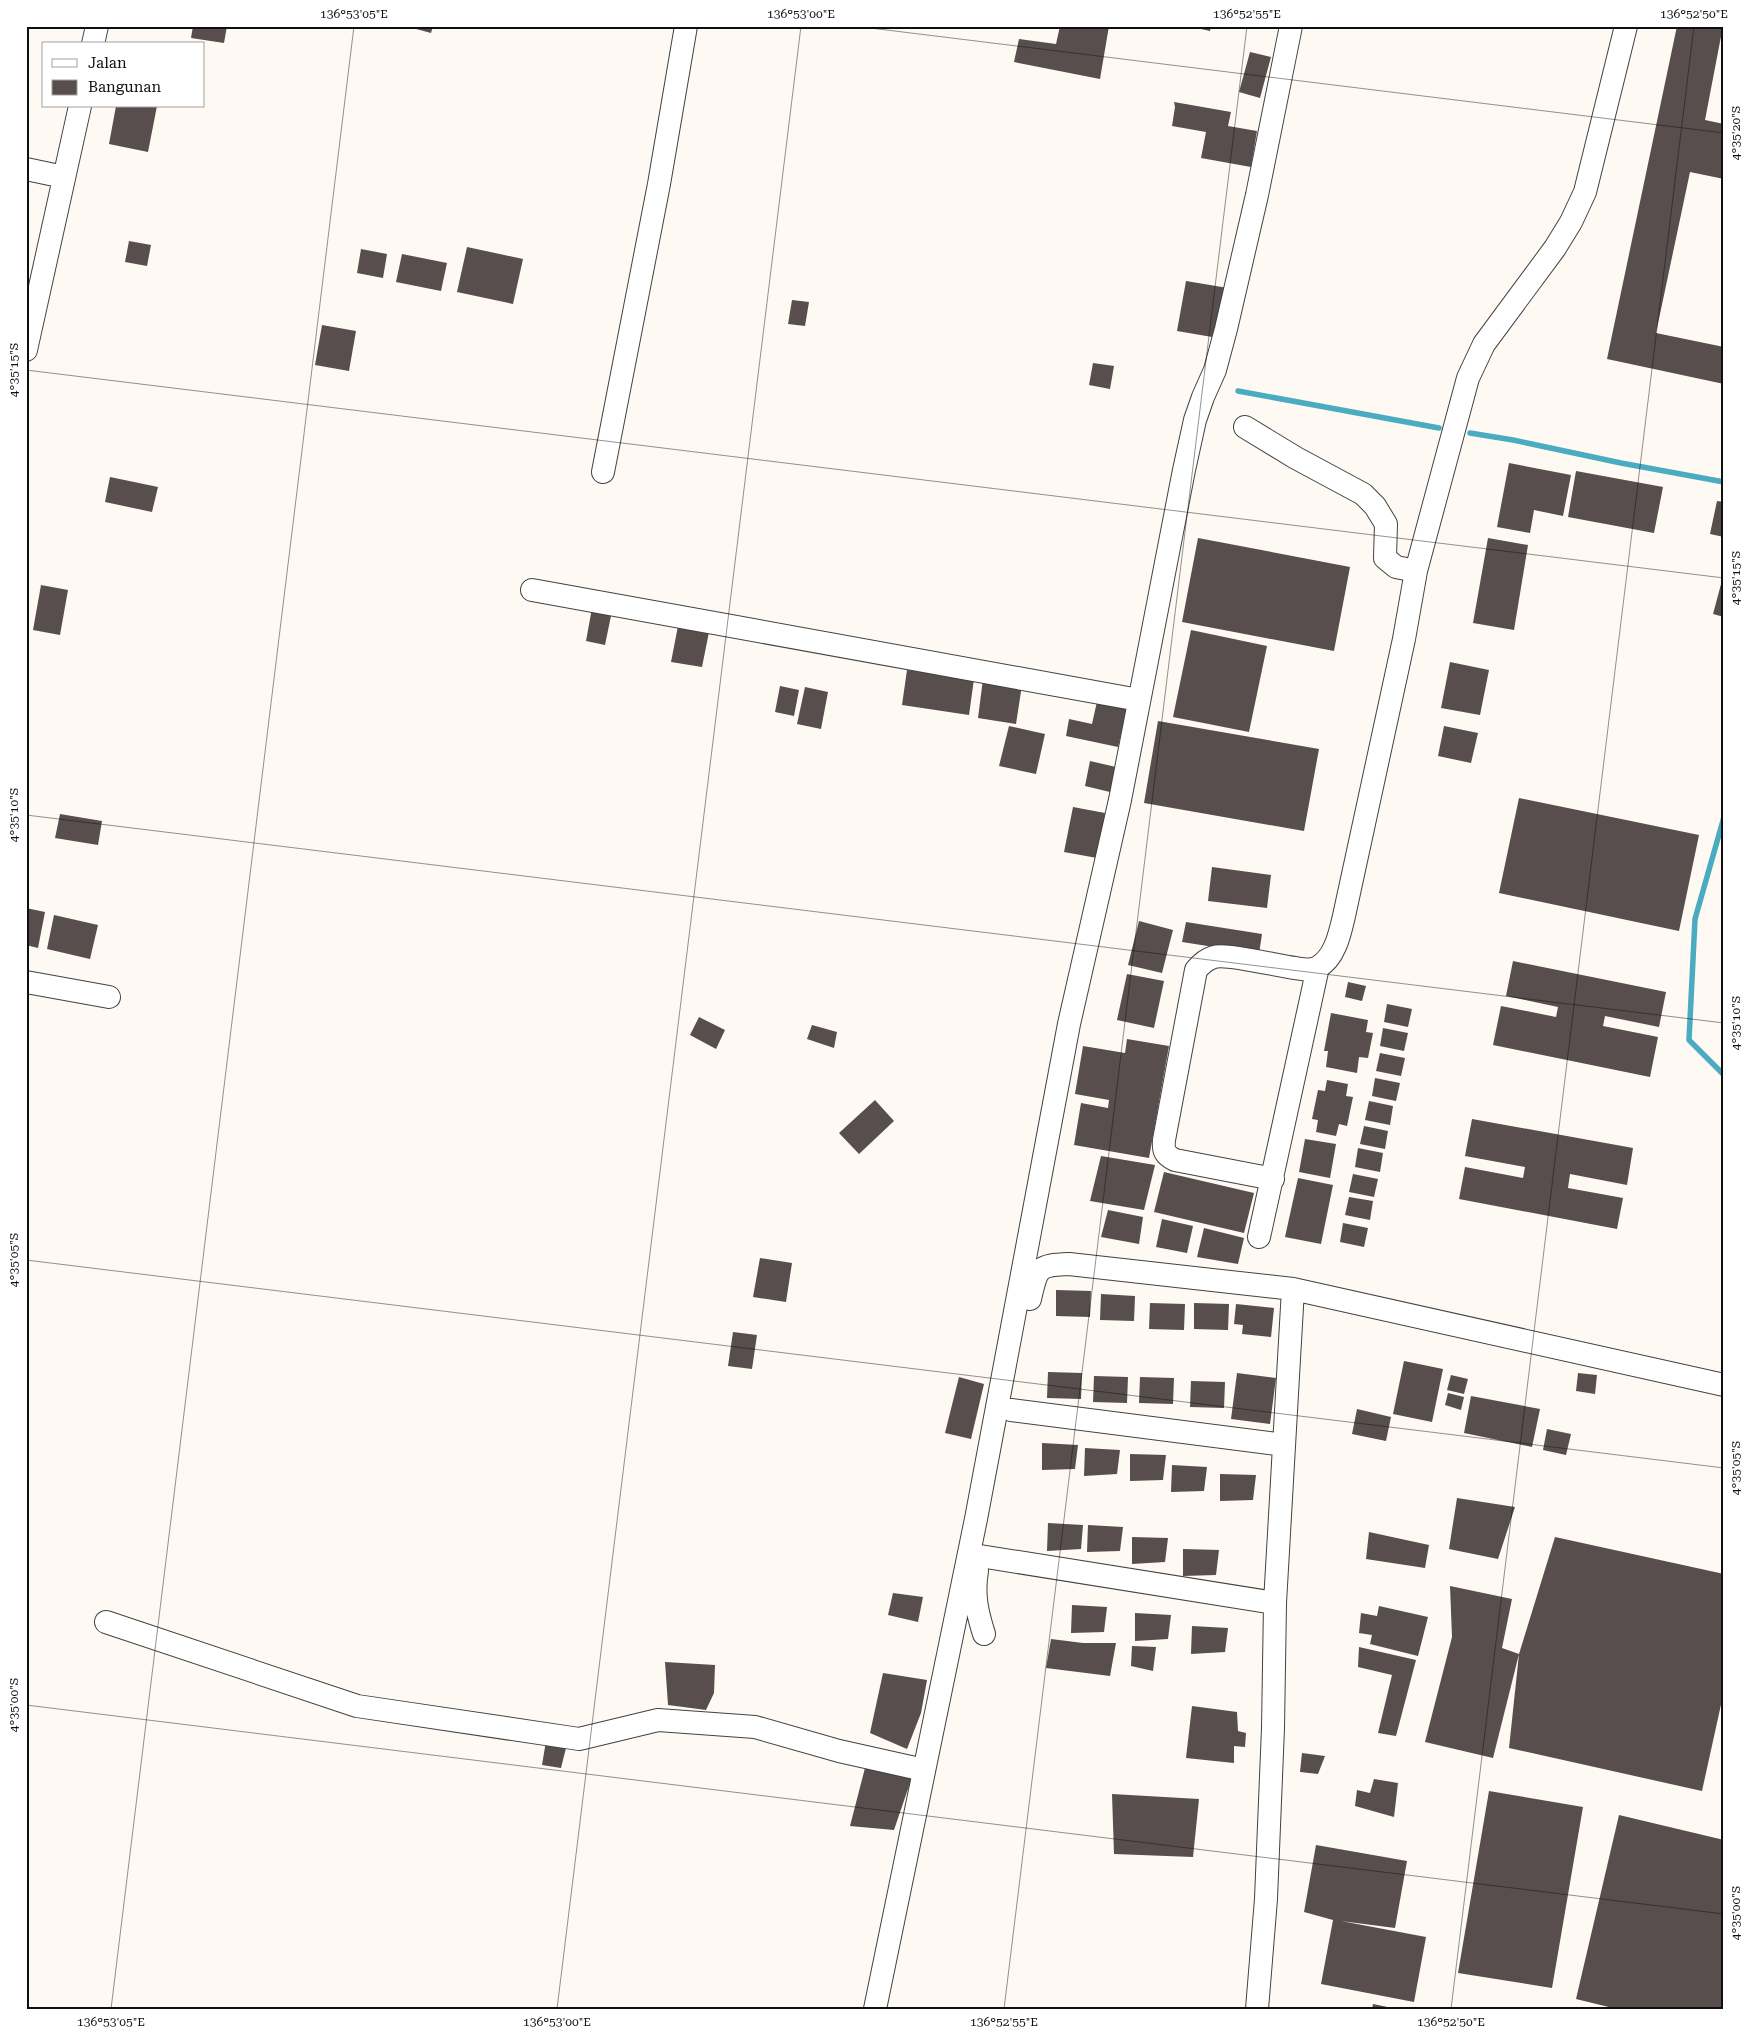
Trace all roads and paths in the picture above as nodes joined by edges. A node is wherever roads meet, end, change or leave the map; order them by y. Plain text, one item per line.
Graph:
1 (97, 26) edge
2 (686, 26) edge
3 (1291, 26) edge
4 (1626, 26) edge
5 (93, 42) edge
6 (80, 108) edge
7 (26, 169) edge
8 (64, 177) junction
9 (26, 350) edge
10 (1245, 427) dead end
11 (603, 472) dead end
12 (1416, 571) junction
13 (532, 590) dead end
14 (1139, 700) junction
15 (1318, 968) junction
16 (26, 982) edge
17 (109, 997) dead end
18 (1273, 1179) junction
19 (1259, 1237) dead end
20 (1293, 1289) junction
21 (1724, 1385) edge
22 (1011, 1410) junction
23 (1284, 1445) junction
24 (980, 1556) junction
25 (1275, 1603) junction
26 (106, 1622) dead end
27 (984, 1634) dead end
28 (924, 1770) junction
29 (875, 2009) edge
30 (1257, 2009) edge

1 - 5 street
2 - 11 street
3 - 14 street
4 - 12 street
6 - 8 street
7 - 8 street
8 - 9 street
10 - 12 street
12 - 15 street
13 - 14 street
14 - 28 street
15 - 18 street
15 - 18 street
16 - 17 street
18 - 19 street
20 - 21 street
20 - 22 street
20 - 23 street
22 - 23 street
22 - 24 street
23 - 25 street
24 - 25 street
24 - 27 street
25 - 30 street
26 - 28 street
28 - 29 street

